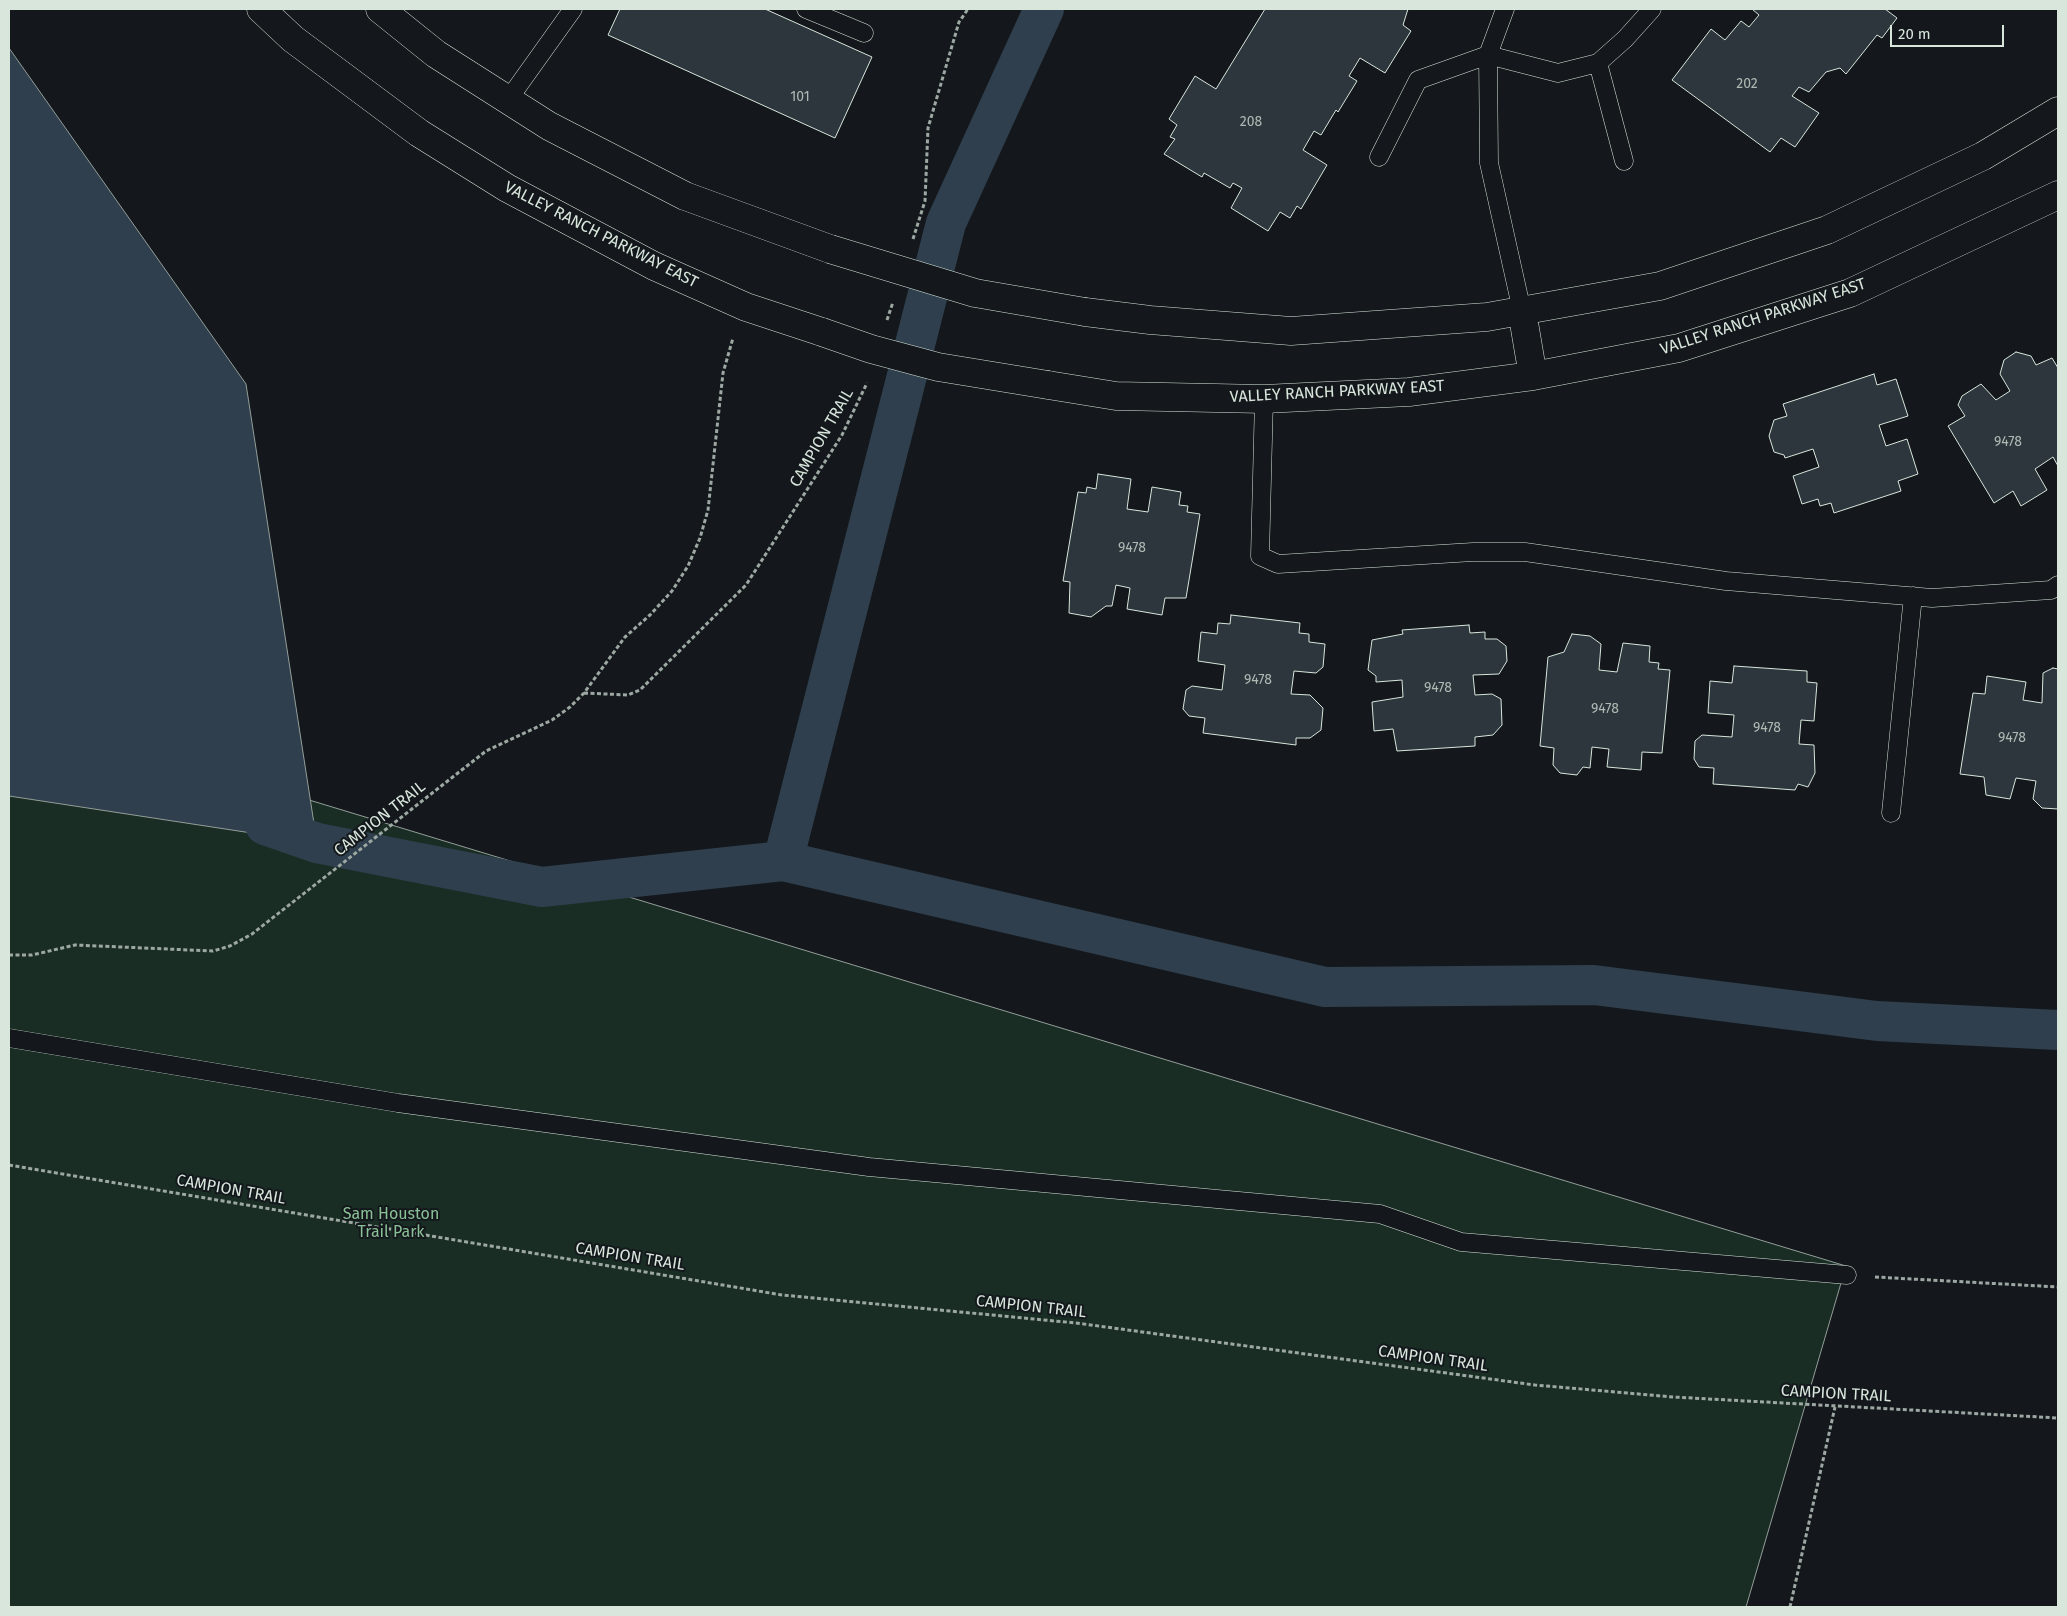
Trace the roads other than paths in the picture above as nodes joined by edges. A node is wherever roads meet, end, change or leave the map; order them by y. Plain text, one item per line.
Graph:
1 (261, 9) edge
2 (380, 9) edge
3 (573, 9) edge
4 (806, 9) edge
5 (1505, 9) edge
6 (1652, 9) edge
7 (864, 33) dead end
8 (1488, 55) junction
9 (1598, 64) junction
10 (508, 100) junction
11 (2058, 111) edge
12 (1379, 157) dead end
13 (1624, 161) dead end
14 (2058, 195) edge
15 (1522, 311) junction
16 (1533, 376) junction
17 (1264, 399) junction
18 (2058, 585) edge
19 (1913, 596) junction
20 (1891, 813) dead end
21 (9, 1038) edge
22 (1847, 1275) road end

1 - 17 main road, VALLEY RANCH PARKWAY EAST, bridge
2 - 10 main road
3 - 10 lane
4 - 7 lane
5 - 8 lane
6 - 9 lane
8 - 9 lane
8 - 12 lane
8 - 15 lane
9 - 13 lane
10 - 15 main road, bridge
11 - 15 main road
14 - 16 main road, VALLEY RANCH PARKWAY EAST
15 - 16 main road
16 - 17 main road, VALLEY RANCH PARKWAY EAST
17 - 19 lane
18 - 19 lane
19 - 20 lane
21 - 22 lane

